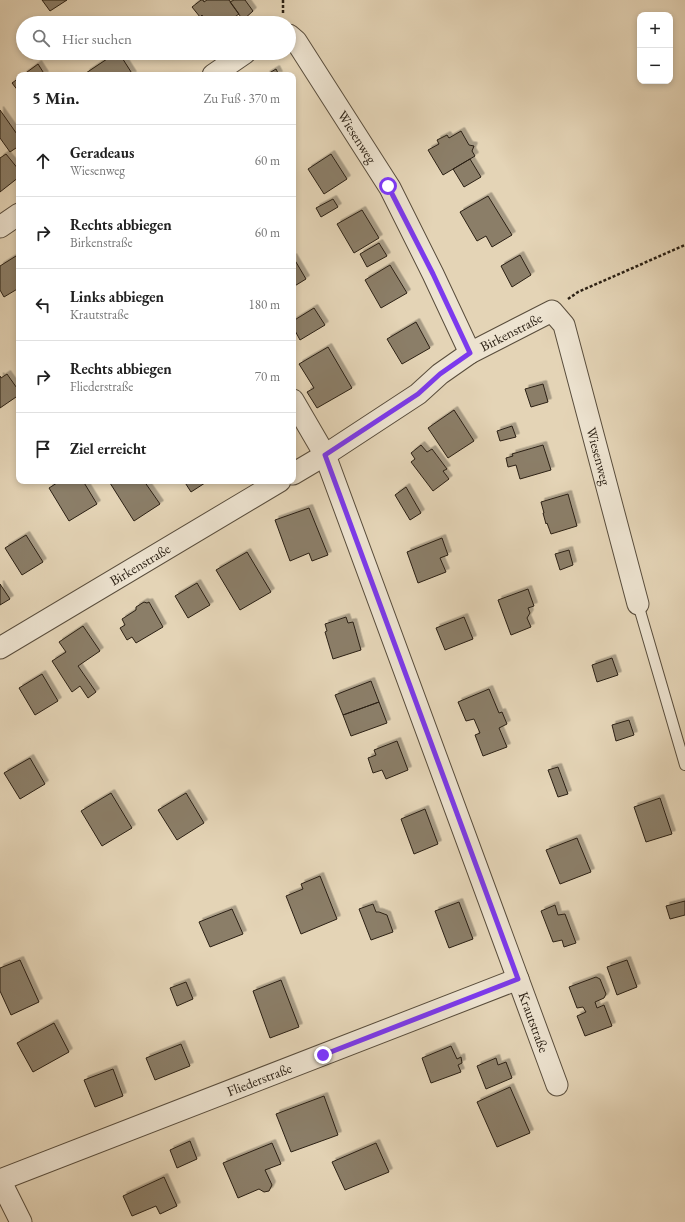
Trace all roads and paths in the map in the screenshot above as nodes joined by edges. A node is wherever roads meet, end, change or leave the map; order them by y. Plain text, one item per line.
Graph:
1 (283, 0) edge
2 (285, 16) edge
3 (296, 40) edge
4 (235, 60) edge
5 (217, 72) edge
6 (16, 216) edge
7 (0, 227) edge
8 (685, 245) edge
9 (552, 311) junction
10 (470, 353) junction
11 (296, 405) edge
12 (325, 455) junction
13 (296, 472) edge
14 (275, 484) edge
15 (638, 604) joint
16 (0, 648) edge
17 (685, 765) edge
18 (518, 979) junction
19 (558, 1085) dead end
20 (0, 1180) edge
21 (21, 1222) edge

1 - 2 path
3 - 10 street, Wiesenweg
4 - 5 street
6 - 7 street
8 - 9 path
9 - 10 street, Birkenstraße
9 - 15 street, Wiesenweg
10 - 12 street, Birkenstraße
11 - 12 street, Krautstraße
12 - 13 street, Birkenstraße
12 - 18 street, Krautstraße
14 - 16 street, Birkenstraße
15 - 17 lane
18 - 19 street, Krautstraße
18 - 20 street, Fliederstraße
20 - 21 street

